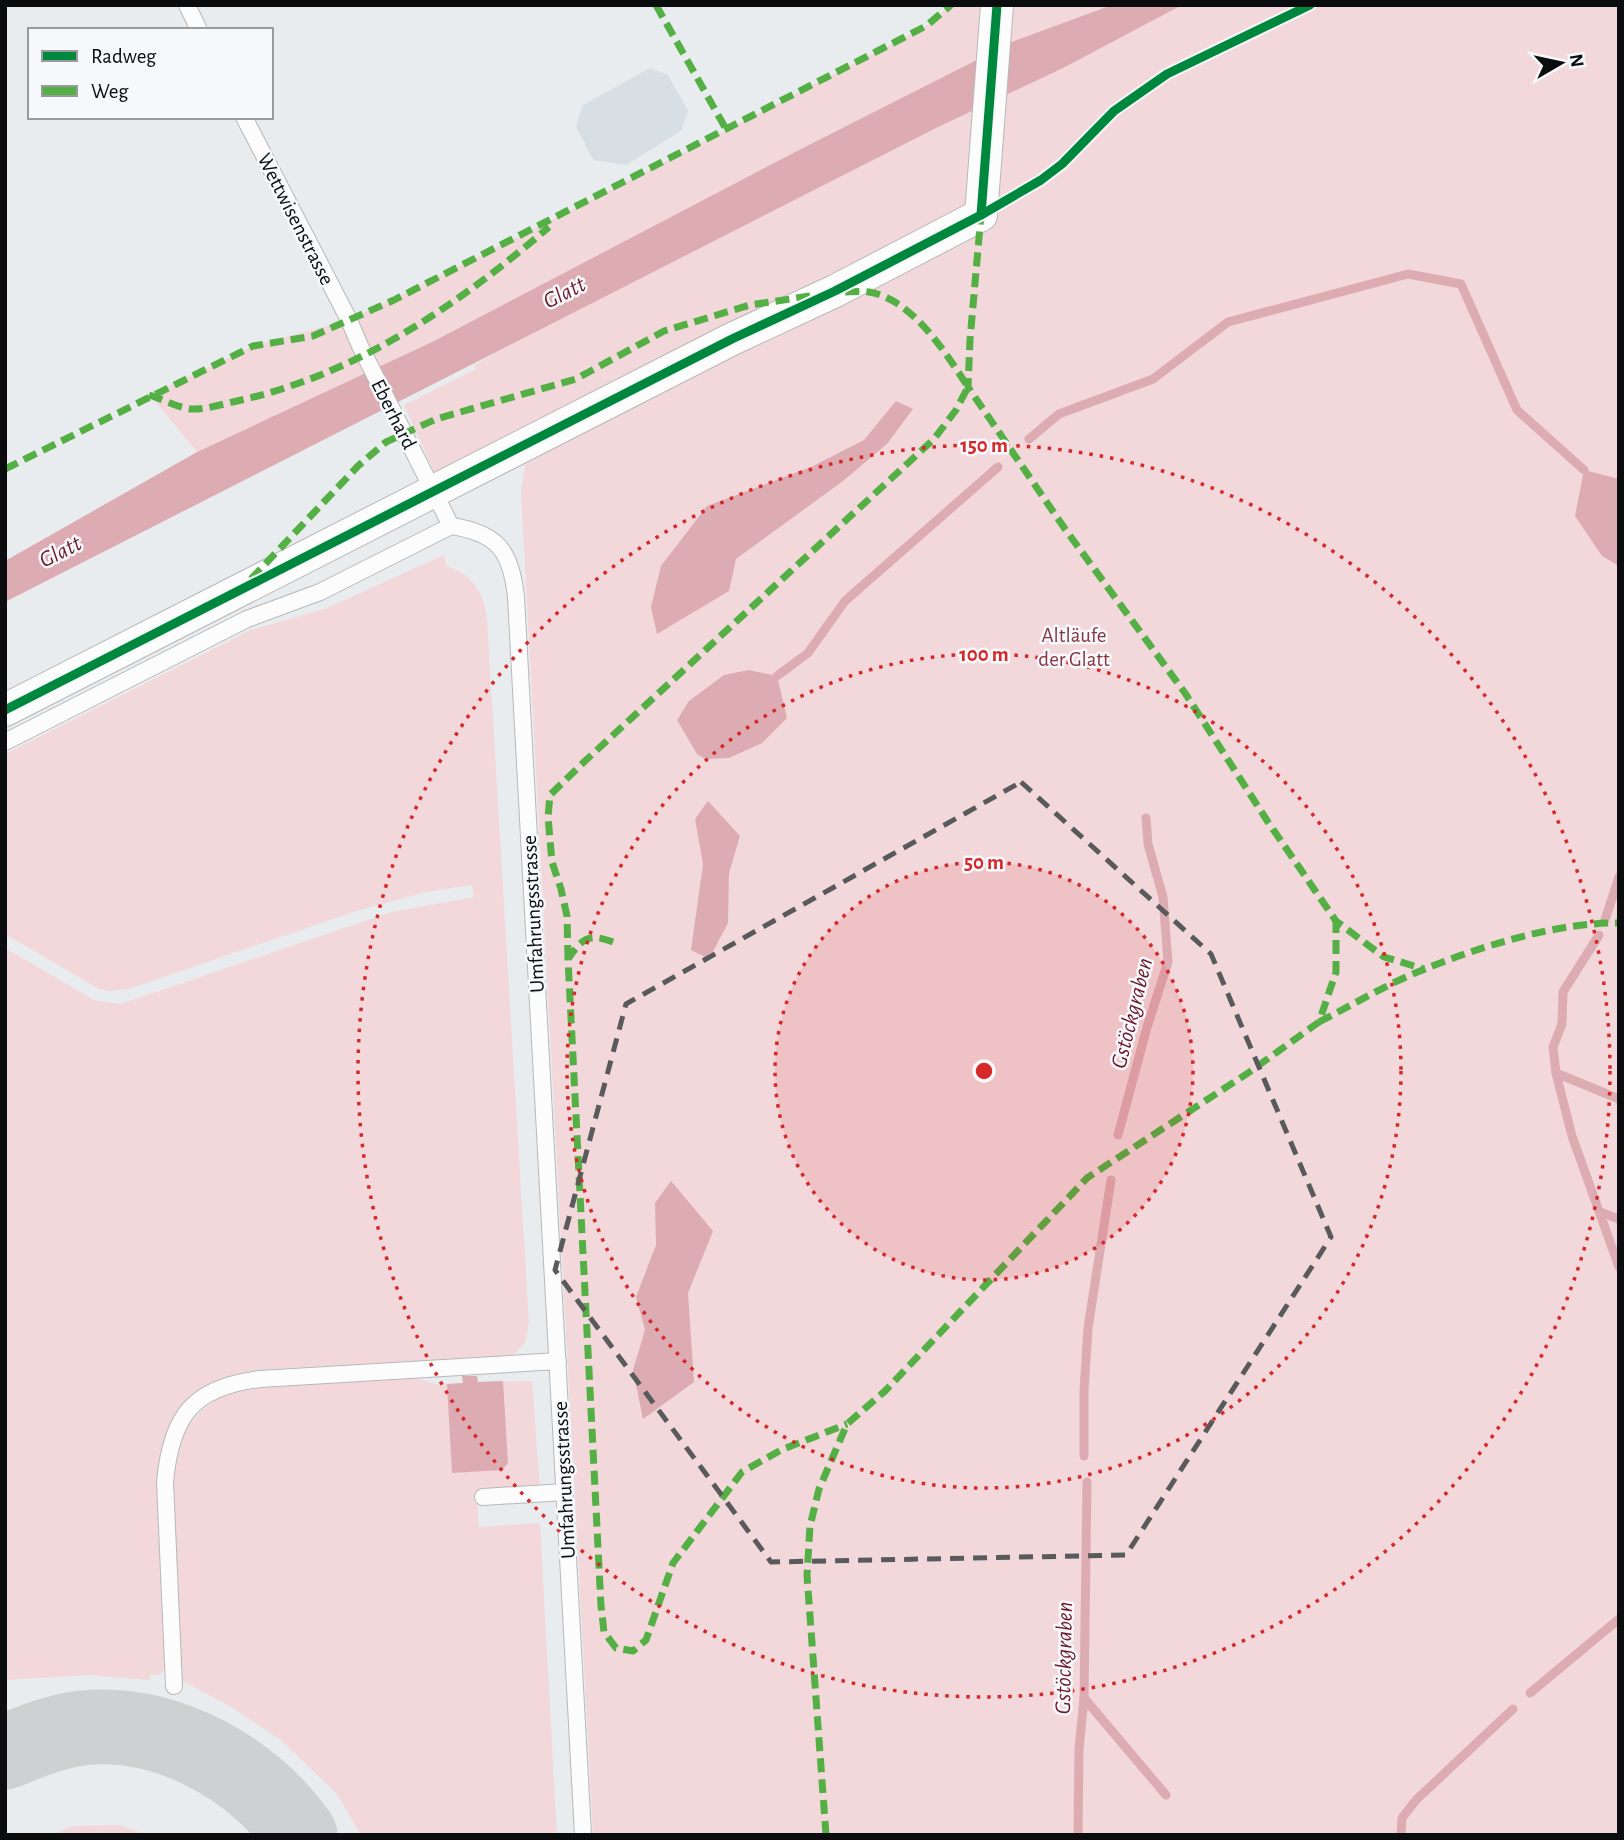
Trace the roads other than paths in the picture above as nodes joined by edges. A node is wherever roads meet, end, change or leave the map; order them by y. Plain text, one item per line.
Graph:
1 (187, 5) edge
2 (997, 5) edge
3 (198, 28) edge
4 (245, 119) edge
5 (360, 346) joint
6 (432, 487) junction
7 (451, 526) junction
8 (5, 710) edge
9 (5, 742) edge
10 (558, 1361) junction
11 (565, 1492) junction
12 (483, 1497) dead end
13 (174, 1686) dead end
14 (583, 1835) edge

1 - 3 lane
2 - 6 street
4 - 5 lane, Wettwisenstrasse
5 - 6 lane, Eberhard
6 - 7 lane, Eberhard
6 - 8 street
7 - 9 lane
7 - 10 lane, Umfahrungsstrasse
10 - 11 lane, Umfahrungsstrasse
10 - 13 lane
11 - 12 lane
11 - 14 lane, Umfahrungsstrasse

